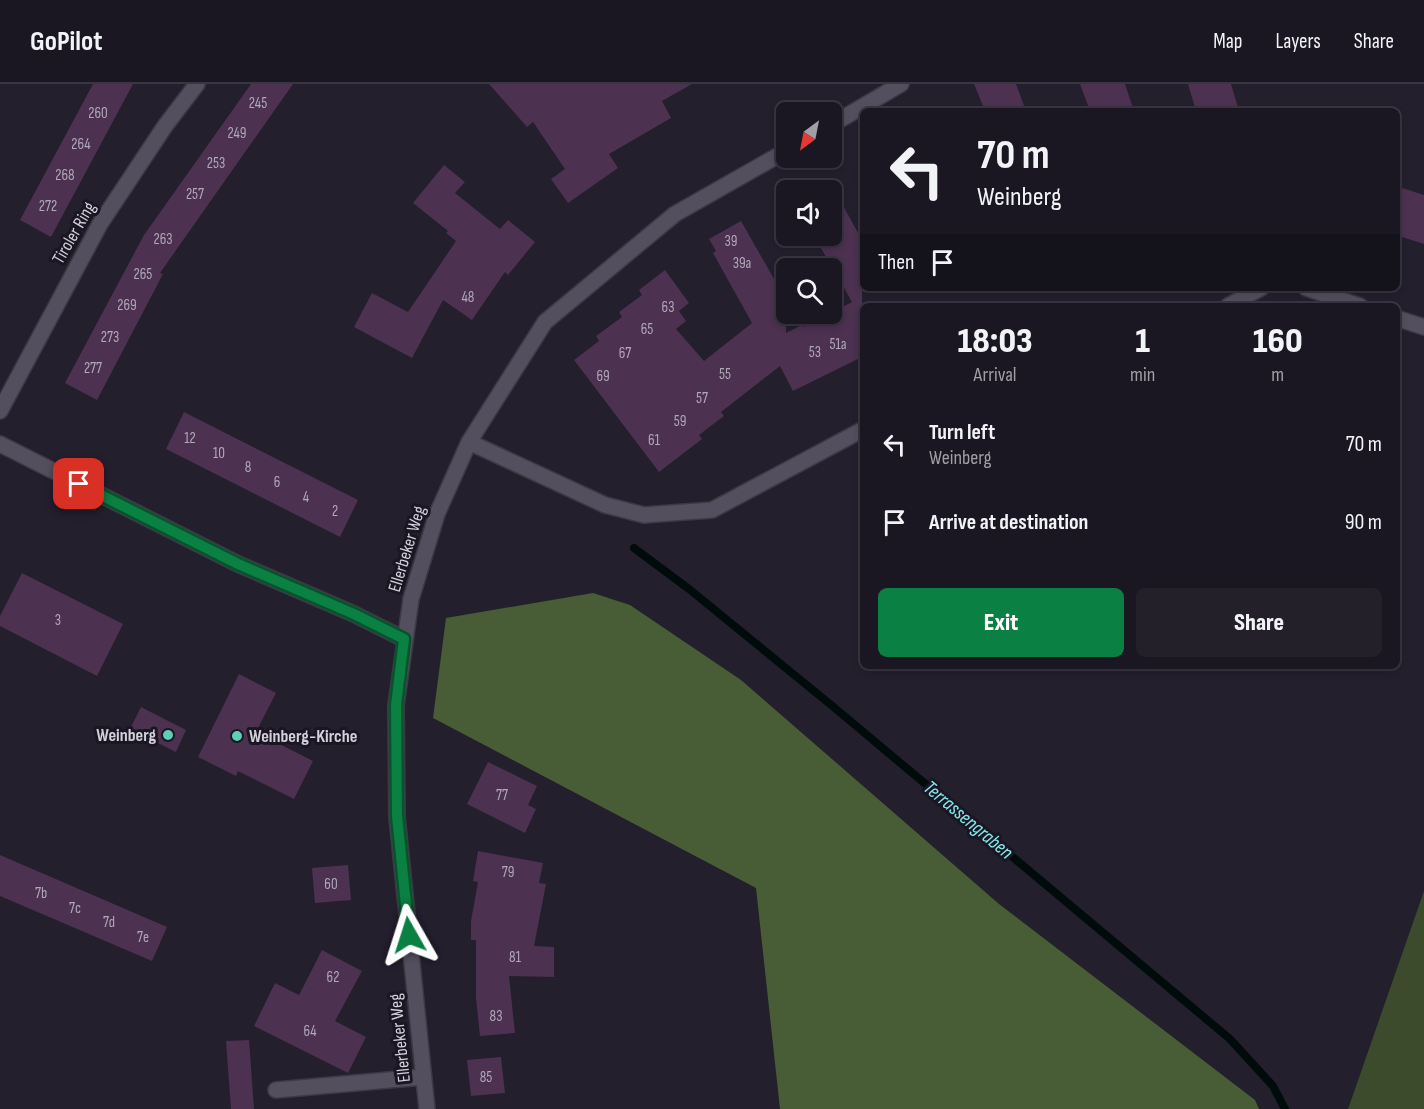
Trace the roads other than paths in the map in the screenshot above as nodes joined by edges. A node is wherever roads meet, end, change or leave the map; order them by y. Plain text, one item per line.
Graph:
1 (197, 84) edge
2 (901, 84) edge
3 (842, 118) edge
4 (776, 157) edge
5 (1256, 291) edge
6 (1315, 291) edge
7 (1234, 303) edge
8 (1351, 303) edge
9 (1400, 319) edge
10 (1424, 327) edge
11 (0, 411) edge
12 (860, 431) edge
13 (469, 442) junction
14 (0, 444) edge
15 (404, 639) junction
16 (423, 1077) junction
17 (276, 1090) dead end
18 (427, 1109) edge

1 - 11 street, Tiroler Ring
2 - 3 street
4 - 13 street, Ellerbeker Weg
5 - 7 street
6 - 8 street
9 - 10 street
12 - 13 street
13 - 15 street, Ellerbeker Weg
14 - 15 street
15 - 16 street, Ellerbeker Weg
16 - 17 street
16 - 18 street, Ellerbeker Weg

